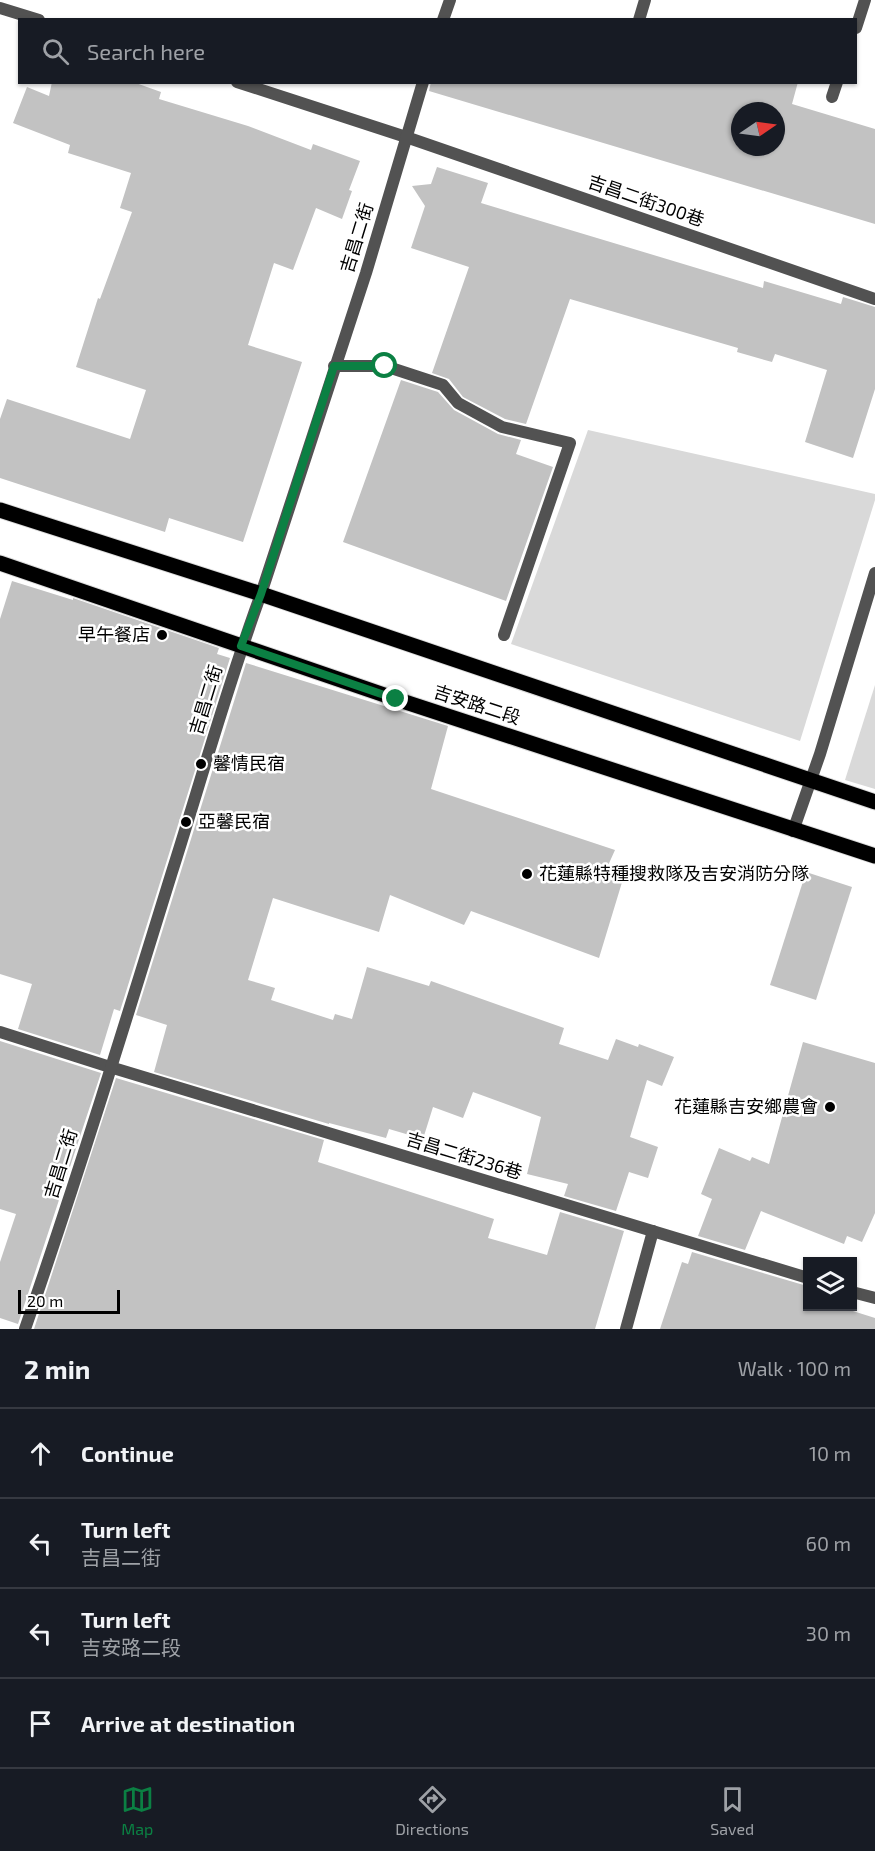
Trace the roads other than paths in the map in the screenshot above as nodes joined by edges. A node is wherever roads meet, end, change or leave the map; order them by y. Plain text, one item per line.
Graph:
1 (450, 0) edge
2 (645, 0) edge
3 (865, 0) edge
4 (0, 8) edge
5 (32, 18) edge
6 (444, 18) edge
7 (640, 18) edge
8 (857, 22) edge
9 (243, 84) edge
10 (422, 84) edge
11 (836, 84) edge
12 (832, 97) dead end
13 (406, 137) junction
14 (875, 299) edge
15 (334, 366) junction
16 (0, 510) edge
17 (0, 563) edge
18 (875, 573) edge
19 (261, 594) junction
20 (504, 635) dead end
21 (241, 646) junction
22 (811, 782) junction
23 (875, 802) edge
24 (793, 831) junction
25 (875, 856) edge
26 (0, 1032) edge
27 (110, 1067) junction
28 (652, 1231) junction
29 (803, 1277) edge
30 (857, 1293) edge
31 (875, 1298) edge
32 (25, 1329) edge
33 (626, 1329) edge

1 - 6 street
2 - 7 street
3 - 8 street
4 - 5 street
9 - 13 street, 吉昌二街300巷
10 - 13 street, 吉昌二街
11 - 12 street
13 - 14 street, 吉昌二街300巷
13 - 15 street, 吉昌二街
15 - 19 street, 吉昌二街
15 - 20 street
16 - 19 main road, 吉安路二段
17 - 21 main road, 吉安路二段
18 - 22 street
19 - 21 street, 吉昌二街
19 - 22 main road, 吉安路二段
21 - 24 main road, 吉安路二段
21 - 27 street, 吉昌二街
22 - 23 main road, 吉安路二段
22 - 24 street
24 - 25 main road, 吉安路二段
26 - 27 street, 吉昌二街236巷
27 - 28 street, 吉昌二街236巷
27 - 32 street, 吉昌二街
28 - 29 street, 吉昌二街236巷
28 - 33 street
30 - 31 street

